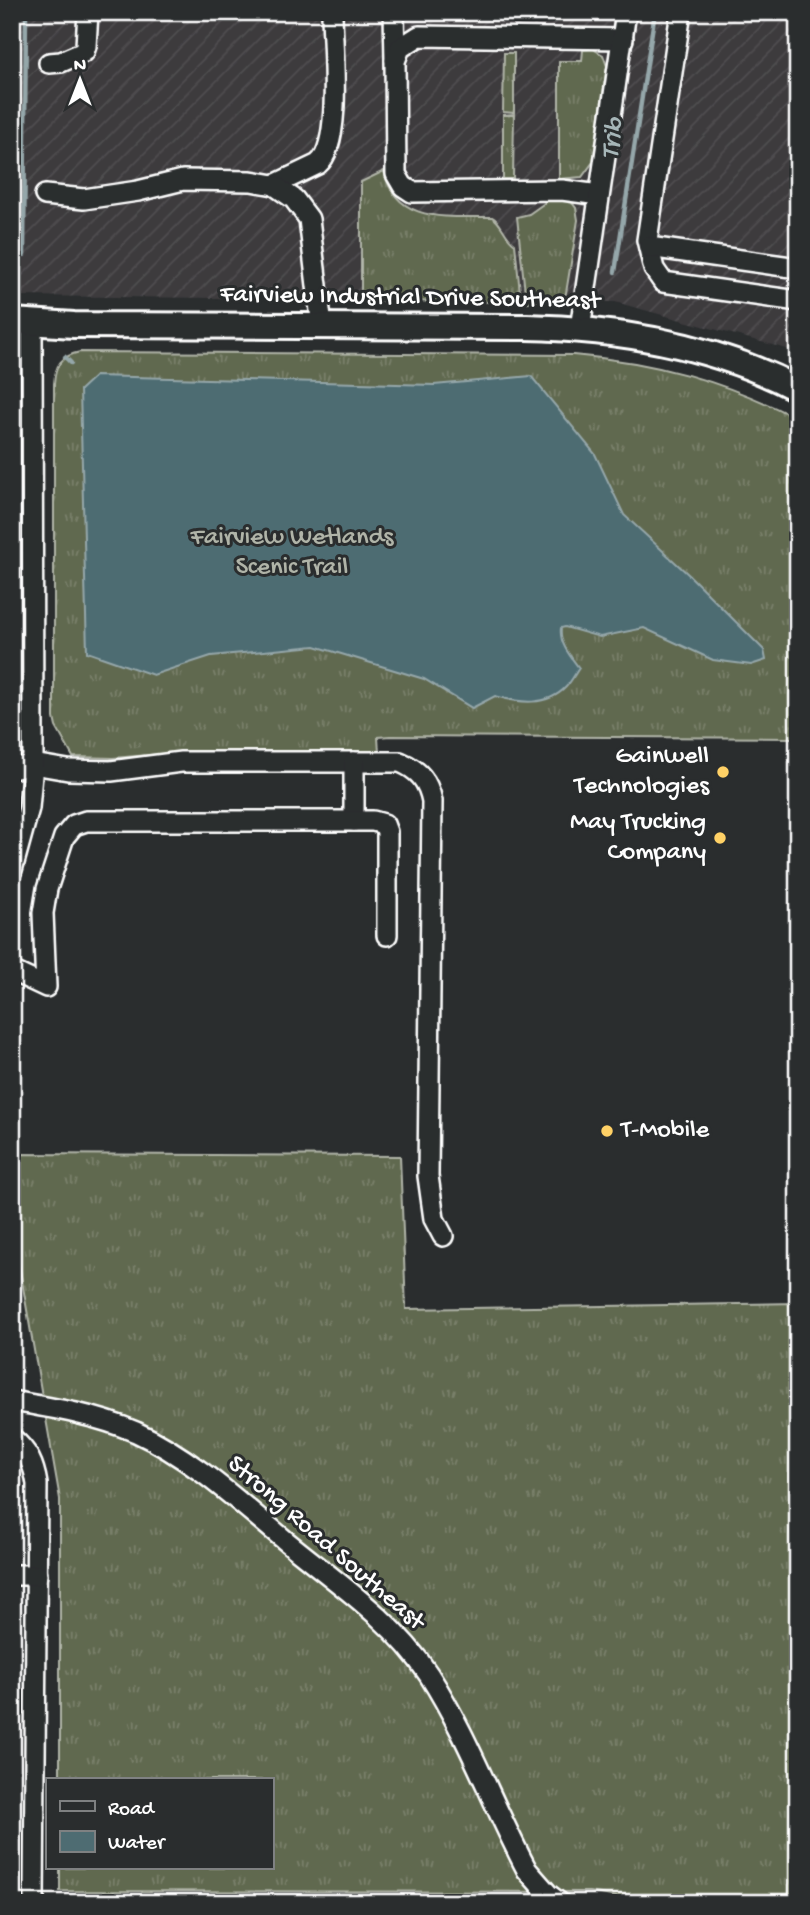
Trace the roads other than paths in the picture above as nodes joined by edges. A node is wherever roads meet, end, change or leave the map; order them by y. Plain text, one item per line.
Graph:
1 (88, 12) edge
2 (332, 12) edge
3 (394, 12) edge
4 (626, 12) edge
5 (681, 12) edge
6 (623, 39) junction
7 (395, 61) junction
8 (49, 63) dead end
9 (274, 185) junction
10 (45, 195) dead end
11 (599, 195) junction
12 (649, 247) junction
13 (798, 268) edge
14 (798, 301) edge
15 (22, 322) edge
16 (322, 327) junction
17 (580, 329) junction
18 (798, 389) edge
19 (12, 553) edge
20 (32, 553) junction
21 (354, 762) junction
22 (33, 764) junction
23 (12, 769) edge
24 (354, 821) junction
25 (12, 870) edge
26 (387, 934) dead end
27 (12, 971) edge
28 (443, 1236) dead end
29 (12, 1401) edge
30 (12, 1438) edge
31 (12, 1575) edge
32 (37, 1575) junction
33 (34, 1903) edge
34 (560, 1903) edge

1 - 8 street
2 - 9 street
3 - 7 street
4 - 6 street
5 - 12 street
6 - 7 street
6 - 11 street
7 - 11 street
9 - 10 street
9 - 16 street
11 - 17 street
12 - 13 street
12 - 14 street
15 - 16 main road, Fairview Industrial Drive Southeast
15 - 20 street
16 - 17 main road, Fairview Industrial Drive Southeast
17 - 18 main road, Fairview Industrial Drive Southeast
19 - 20 street
20 - 22 street
21 - 22 street
21 - 24 street
21 - 28 street
22 - 23 street
22 - 25 street
24 - 26 street
24 - 27 street
29 - 34 street, Strong Road Southeast
30 - 32 street
31 - 32 street
32 - 33 street

